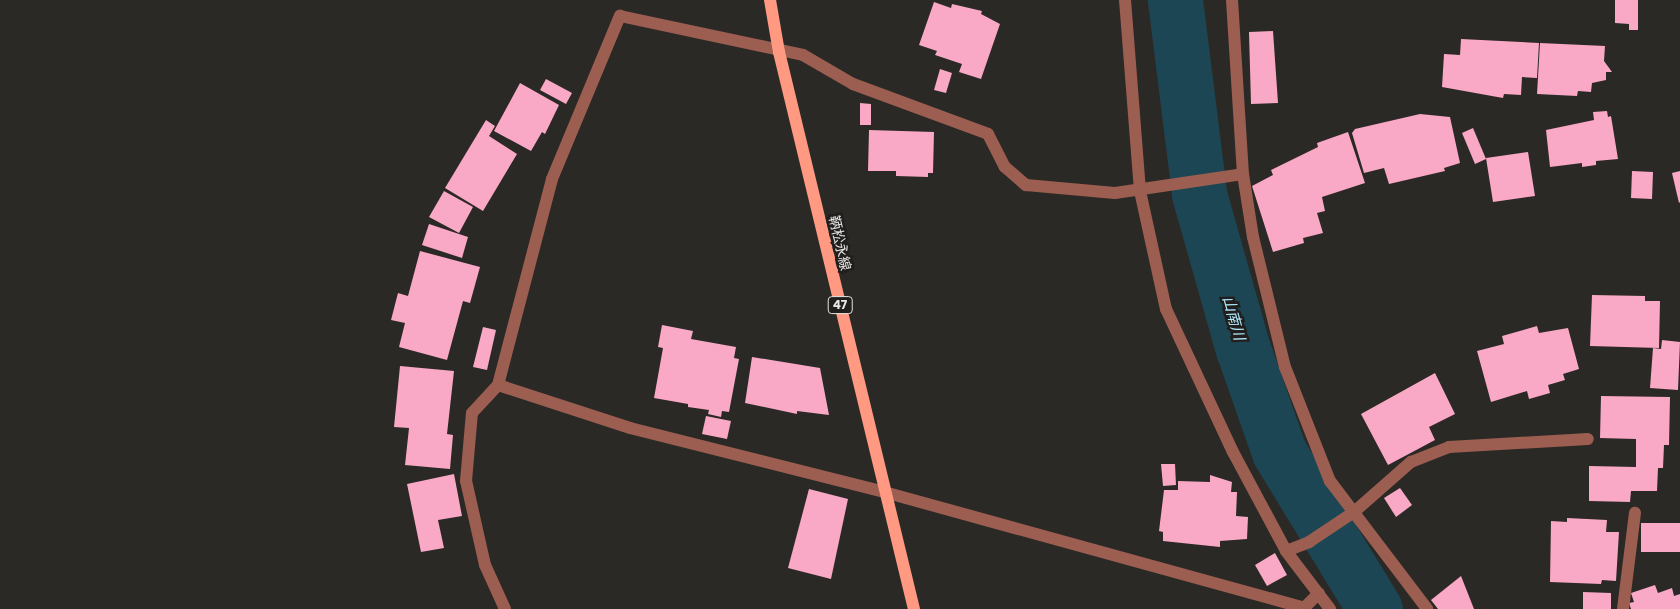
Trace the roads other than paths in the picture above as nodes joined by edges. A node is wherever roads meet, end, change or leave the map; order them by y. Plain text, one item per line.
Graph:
1 (770, 0) edge
2 (1125, 0) edge
3 (1232, 0) edge
4 (779, 52) junction
5 (1243, 174) junction
6 (1140, 192) junction
7 (498, 385) junction
8 (1588, 439) dead end
9 (884, 492) junction
10 (1354, 512) junction
11 (1635, 513) dead end
12 (1286, 551) junction
13 (1319, 593) junction
14 (505, 609) edge
15 (914, 609) edge
16 (1330, 609) edge
17 (1427, 609) edge
18 (1623, 609) edge

1 - 4 main road, 鞆松永線 / 47
2 - 6 street
3 - 5 street
4 - 6 street
4 - 7 street
4 - 9 main road, 鞆松永線 / 47
5 - 6 street
5 - 10 street
6 - 12 street
7 - 9 street
7 - 14 street
8 - 10 street
9 - 13 street
9 - 15 main road, 鞆松永線 / 47
10 - 12 street
10 - 17 street
11 - 18 street
12 - 13 street
13 - 16 street

